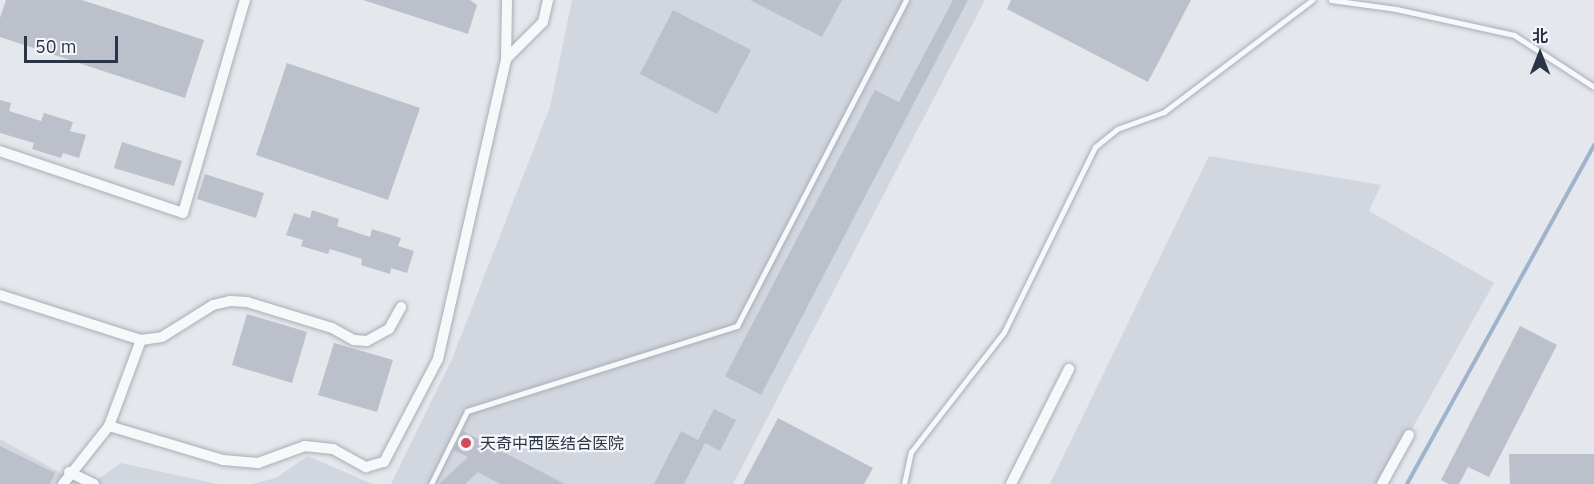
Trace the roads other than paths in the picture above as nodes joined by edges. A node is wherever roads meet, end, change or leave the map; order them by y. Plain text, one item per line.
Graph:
1 (245, 0) edge
2 (507, 0) edge
3 (548, 0) edge
4 (906, 0) edge
5 (1312, 0) edge
6 (1331, 0) edge
7 (506, 59) junction
8 (1594, 87) edge
9 (0, 151) edge
10 (0, 295) edge
11 (400, 307) dead end
12 (141, 340) junction
13 (1070, 369) dead end
14 (109, 426) junction
15 (1409, 435) dead end
16 (69, 472) junction
17 (63, 484) edge
18 (94, 484) edge
19 (431, 484) edge
20 (904, 484) edge
21 (1011, 484) edge
22 (1382, 484) edge

1 - 9 street
2 - 7 street
3 - 7 street
4 - 19 lane
5 - 20 lane
6 - 8 lane
7 - 14 street
10 - 12 street
11 - 12 street
12 - 14 street
13 - 21 street
14 - 16 street
15 - 22 street
16 - 17 street
16 - 18 street

